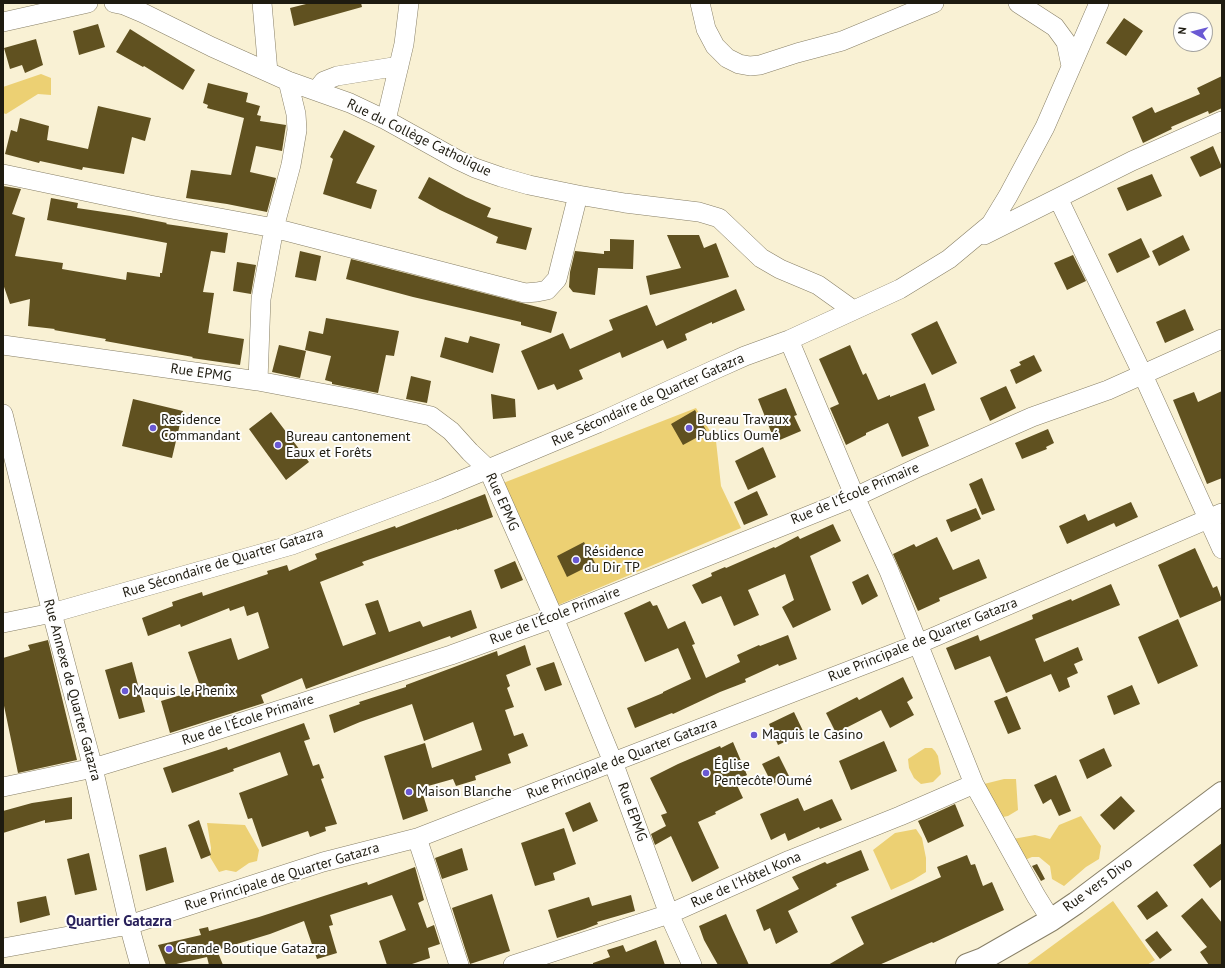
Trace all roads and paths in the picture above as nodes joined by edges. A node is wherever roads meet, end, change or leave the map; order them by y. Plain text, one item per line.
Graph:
1 (114, 3) edge
2 (262, 3) edge
3 (409, 3) edge
4 (700, 3) edge
5 (934, 3) edge
6 (1018, 3) edge
7 (1099, 3) edge
8 (77, 4) edge
9 (3, 22) edge
10 (399, 66) junction
11 (1071, 66) junction
12 (268, 72) junction
13 (288, 82) junction
14 (316, 91) junction
15 (386, 120) junction
16 (1222, 122) edge
17 (3, 174) edge
18 (578, 195) junction
19 (1058, 198) junction
20 (274, 228) junction
21 (972, 240) junction
22 (853, 310) junction
23 (1222, 339) edge
24 (789, 340) junction
25 (3, 345) edge
26 (1143, 375) junction
27 (258, 381) junction
28 (3, 414) edge
29 (488, 469) junction
30 (855, 497) junction
31 (1216, 516) edge
32 (1222, 549) edge
33 (52, 613) junction
34 (554, 618) junction
35 (3, 623) edge
36 (918, 644) junction
37 (613, 762) junction
38 (93, 768) junction
39 (974, 784) junction
40 (3, 787) edge
41 (1222, 793) edge
42 (417, 838) junction
43 (669, 914) junction
44 (1051, 920) junction
45 (129, 925) junction
46 (3, 948) edge
47 (980, 963) edge
48 (140, 965) edge
49 (459, 965) edge
50 (513, 965) edge
51 (692, 965) edge

1 - 12 street, Rue du Collège Catholique
2 - 12 street
3 - 10 street
4 - 5 street
6 - 11 street
7 - 11 street, Rue Sécondaire de Quarter Gatazra
8 - 9 street
10 - 14 street
10 - 15 street
11 - 21 street, Rue Sécondaire de Quarter Gatazra
12 - 13 street, Rue du Collège Catholique
13 - 14 street, Rue du Collège Catholique
13 - 20 street
14 - 15 street, Rue du Collège Catholique
15 - 18 street, Rue du Collège Catholique
16 - 19 street
17 - 20 street
18 - 20 street
18 - 22 street, Rue du Collège Catholique
19 - 21 street
19 - 26 street
20 - 27 street
21 - 22 street, Rue Sécondaire de Quarter Gatazra
22 - 24 street, Rue Sécondaire de Quarter Gatazra
23 - 26 street, Rue de l'École Primaire
24 - 29 street, Rue Sécondaire de Quarter Gatazra
24 - 30 street
25 - 27 street, Rue EPMG
26 - 30 street, Rue de l'École Primaire
26 - 31 street
27 - 29 street, Rue EPMG
28 - 33 street, Rue Annexe de Quarter Gatazra
29 - 33 street, Rue Sécondaire de Quarter Gatazra
29 - 34 street, Rue EPMG
30 - 34 street, Rue de l'École Primaire
30 - 36 street
31 - 32 street
31 - 36 street, Rue Principale de Quarter Gatazra
33 - 35 street, Rue Sécondaire de Quarter Gatazra
33 - 38 street, Rue Annexe de Quarter Gatazra
34 - 37 street, Rue EPMG
34 - 38 street, Rue de l'École Primaire
36 - 37 street, Rue Principale de Quarter Gatazra
36 - 39 street
37 - 42 street, Rue Principale de Quarter Gatazra
37 - 43 street, Rue EPMG
38 - 40 street, Rue de l'École Primaire
38 - 45 street, Rue Annexe de Quarter Gatazra
39 - 43 street, Rue de l'Hôtel Kona
39 - 44 street
41 - 44 main road, Rue vers Divo
42 - 45 street, Rue Principale de Quarter Gatazra
42 - 49 street
43 - 50 street, Rue de l'Hôtel Kona
43 - 51 street, Rue EPMG
44 - 47 main road, Rue vers Divo
45 - 46 street, Rue Principale de Quarter Gatazra
45 - 48 street, Rue Annexe de Quarter Gatazra

